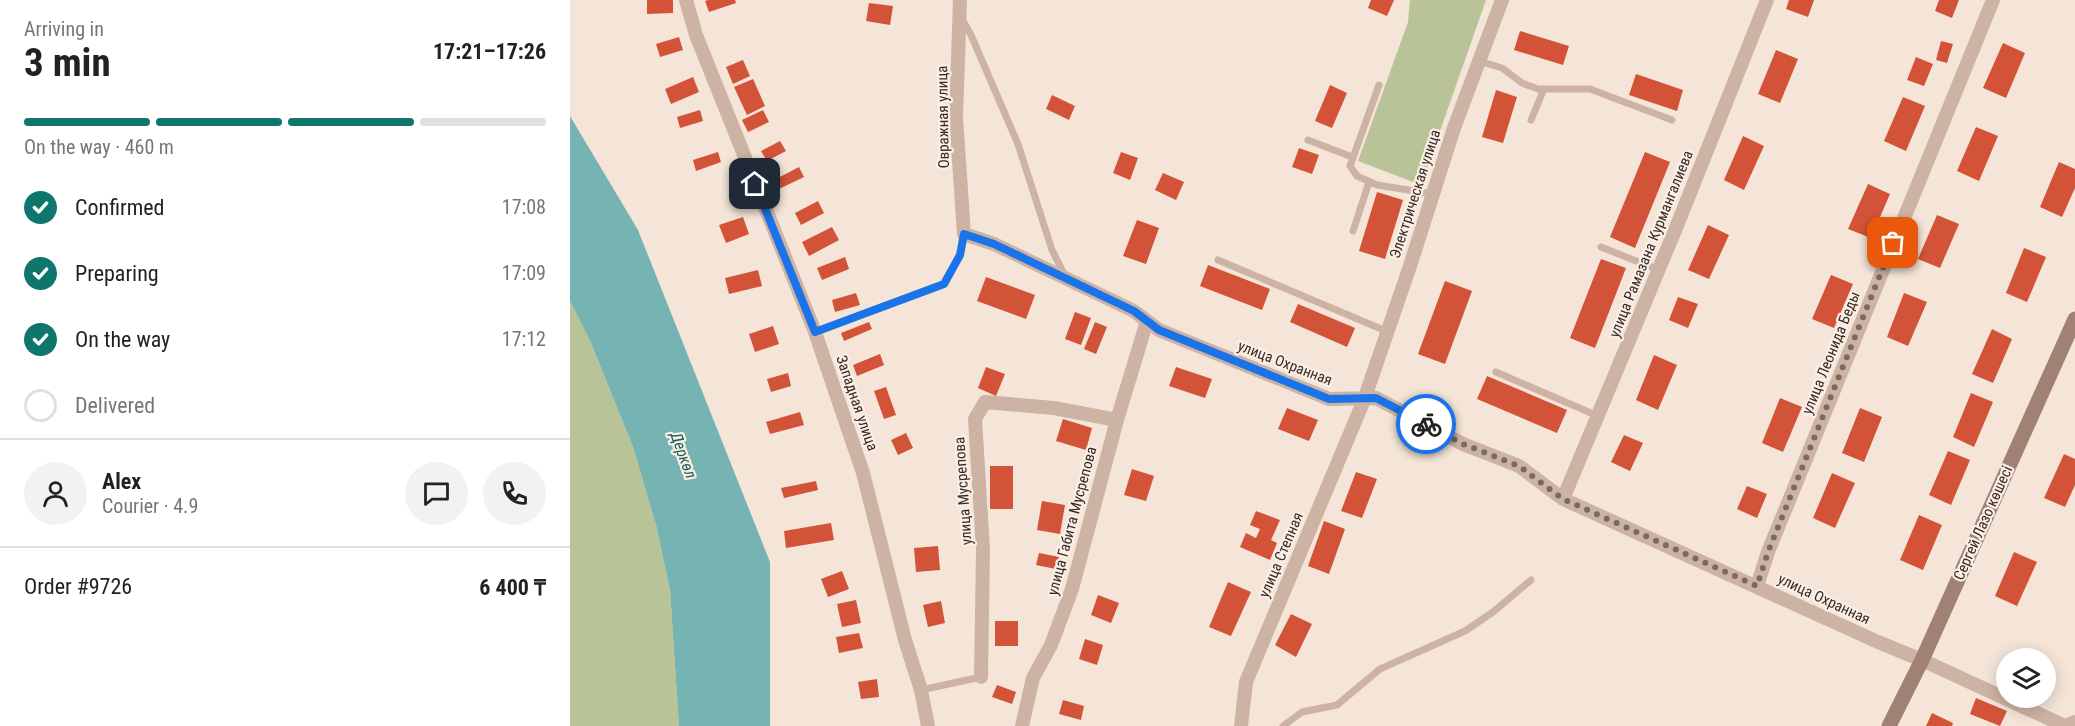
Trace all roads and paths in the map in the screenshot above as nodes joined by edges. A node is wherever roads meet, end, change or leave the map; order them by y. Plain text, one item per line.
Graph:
1 (686, 0) edge
2 (960, 0) edge
3 (1502, 0) edge
4 (1767, 0) edge
5 (1993, 0) edge
6 (960, 15) junction
7 (1479, 61) junction
8 (1379, 86) dead end
9 (1544, 89) junction
10 (1531, 120) dead end
11 (1672, 120) dead end
12 (1308, 140) dead end
13 (1352, 157) junction
14 (1369, 182) junction
15 (1433, 194) junction
16 (1353, 231) dead end
17 (964, 234) junction
18 (1601, 247) dead end
19 (1218, 260) dead end
20 (1659, 270) junction
21 (1066, 280) junction
22 (2075, 319) edge
23 (1147, 321) junction
24 (1386, 331) junction
25 (815, 332) junction
26 (1496, 372) dead end
27 (1364, 400) junction
28 (1598, 416) junction
29 (1117, 420) junction
30 (1563, 499) junction
31 (1531, 580) dead end
32 (1757, 586) junction
33 (1922, 660) junction
34 (981, 676) joint
35 (921, 690) junction
36 (2075, 722) edge
37 (928, 726) edge
38 (1022, 726) edge
39 (1241, 726) edge
40 (1284, 726) edge
41 (1889, 726) edge

1 - 25 street, Западная улица
2 - 6 street, Овражная улица
3 - 7 street, Электрическая улица
4 - 20 street, улица Рамазана Курмангалиева
5 - 32 street, улица Леонида Беды
6 - 17 street, Овражная улица
6 - 21 lane
7 - 9 lane
7 - 15 street, Электрическая улица
8 - 13 lane
9 - 10 lane
9 - 11 lane
12 - 13 lane
13 - 14 lane
14 - 15 lane
14 - 16 lane
15 - 24 street, Электрическая улица
17 - 21 street, улица Охранная
17 - 25 lane
18 - 20 lane
19 - 24 lane
20 - 28 street, улица Рамазана Курмангалиева
21 - 23 street, улица Охранная
22 - 33 street, Сергей Лазо көшесі
23 - 27 street, улица Охранная
23 - 29 street, улица Габита Мусрепова
24 - 27 street, Электрическая улица
25 - 35 street, Западная улица
26 - 28 lane
27 - 30 street, улица Охранная
27 - 39 street, улица Степная
28 - 30 street, улица Рамазана Курмангалиева
29 - 34 street, улица Мусрепова
29 - 38 street, улица Габита Мусрепова
30 - 32 street, улица Охранная
31 - 40 lane
32 - 33 street, улица Охранная
33 - 36 street, улица Охранная
33 - 41 street, Сергей Лазо көшесі
34 - 35 lane
35 - 37 street, Западная улица

